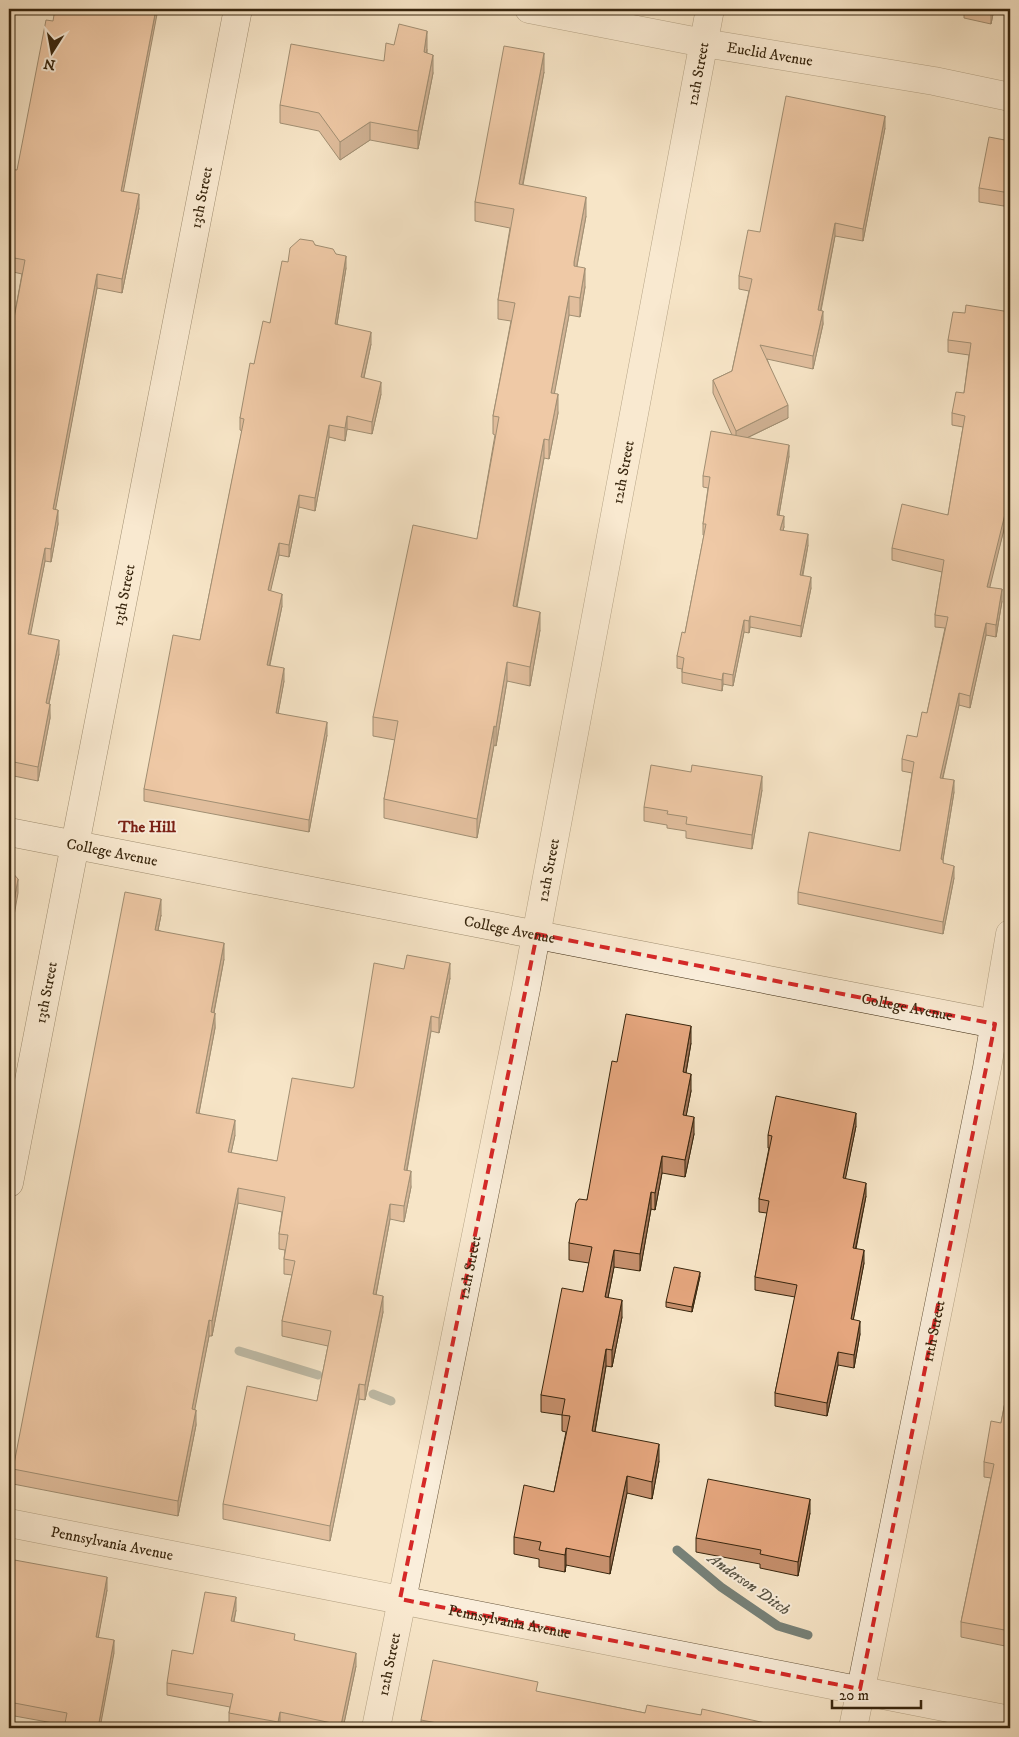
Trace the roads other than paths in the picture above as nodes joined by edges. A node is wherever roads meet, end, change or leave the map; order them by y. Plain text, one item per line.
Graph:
1 (238, 9) edge
2 (529, 9) edge
3 (710, 9) edge
4 (704, 43) junction
5 (1010, 97) edge
6 (9, 832) edge
7 (75, 846) junction
8 (537, 934) junction
9 (1010, 934) edge
10 (1003, 1025) edge
11 (9, 1183) edge
12 (9, 1523) edge
13 (400, 1599) junction
14 (860, 1689) junction
15 (1010, 1720) edge
16 (376, 1728) edge
17 (852, 1728) edge

1 - 7 street, 13th Street
2 - 4 street, Euclid Avenue
3 - 4 street, 12th Street
4 - 5 street, Euclid Avenue
4 - 8 street, 12th Street
6 - 7 street, College Avenue
7 - 8 street, College Avenue
7 - 11 street, 13th Street
8 - 10 street, College Avenue
8 - 13 street, 12th Street
9 - 10 street, 11th Street
10 - 14 street, 11th Street
12 - 13 street, Pennsylvania Avenue
13 - 14 street, Pennsylvania Avenue
13 - 16 street, 12th Street
14 - 15 street, Pennsylvania Avenue
14 - 17 street, 11th Street

